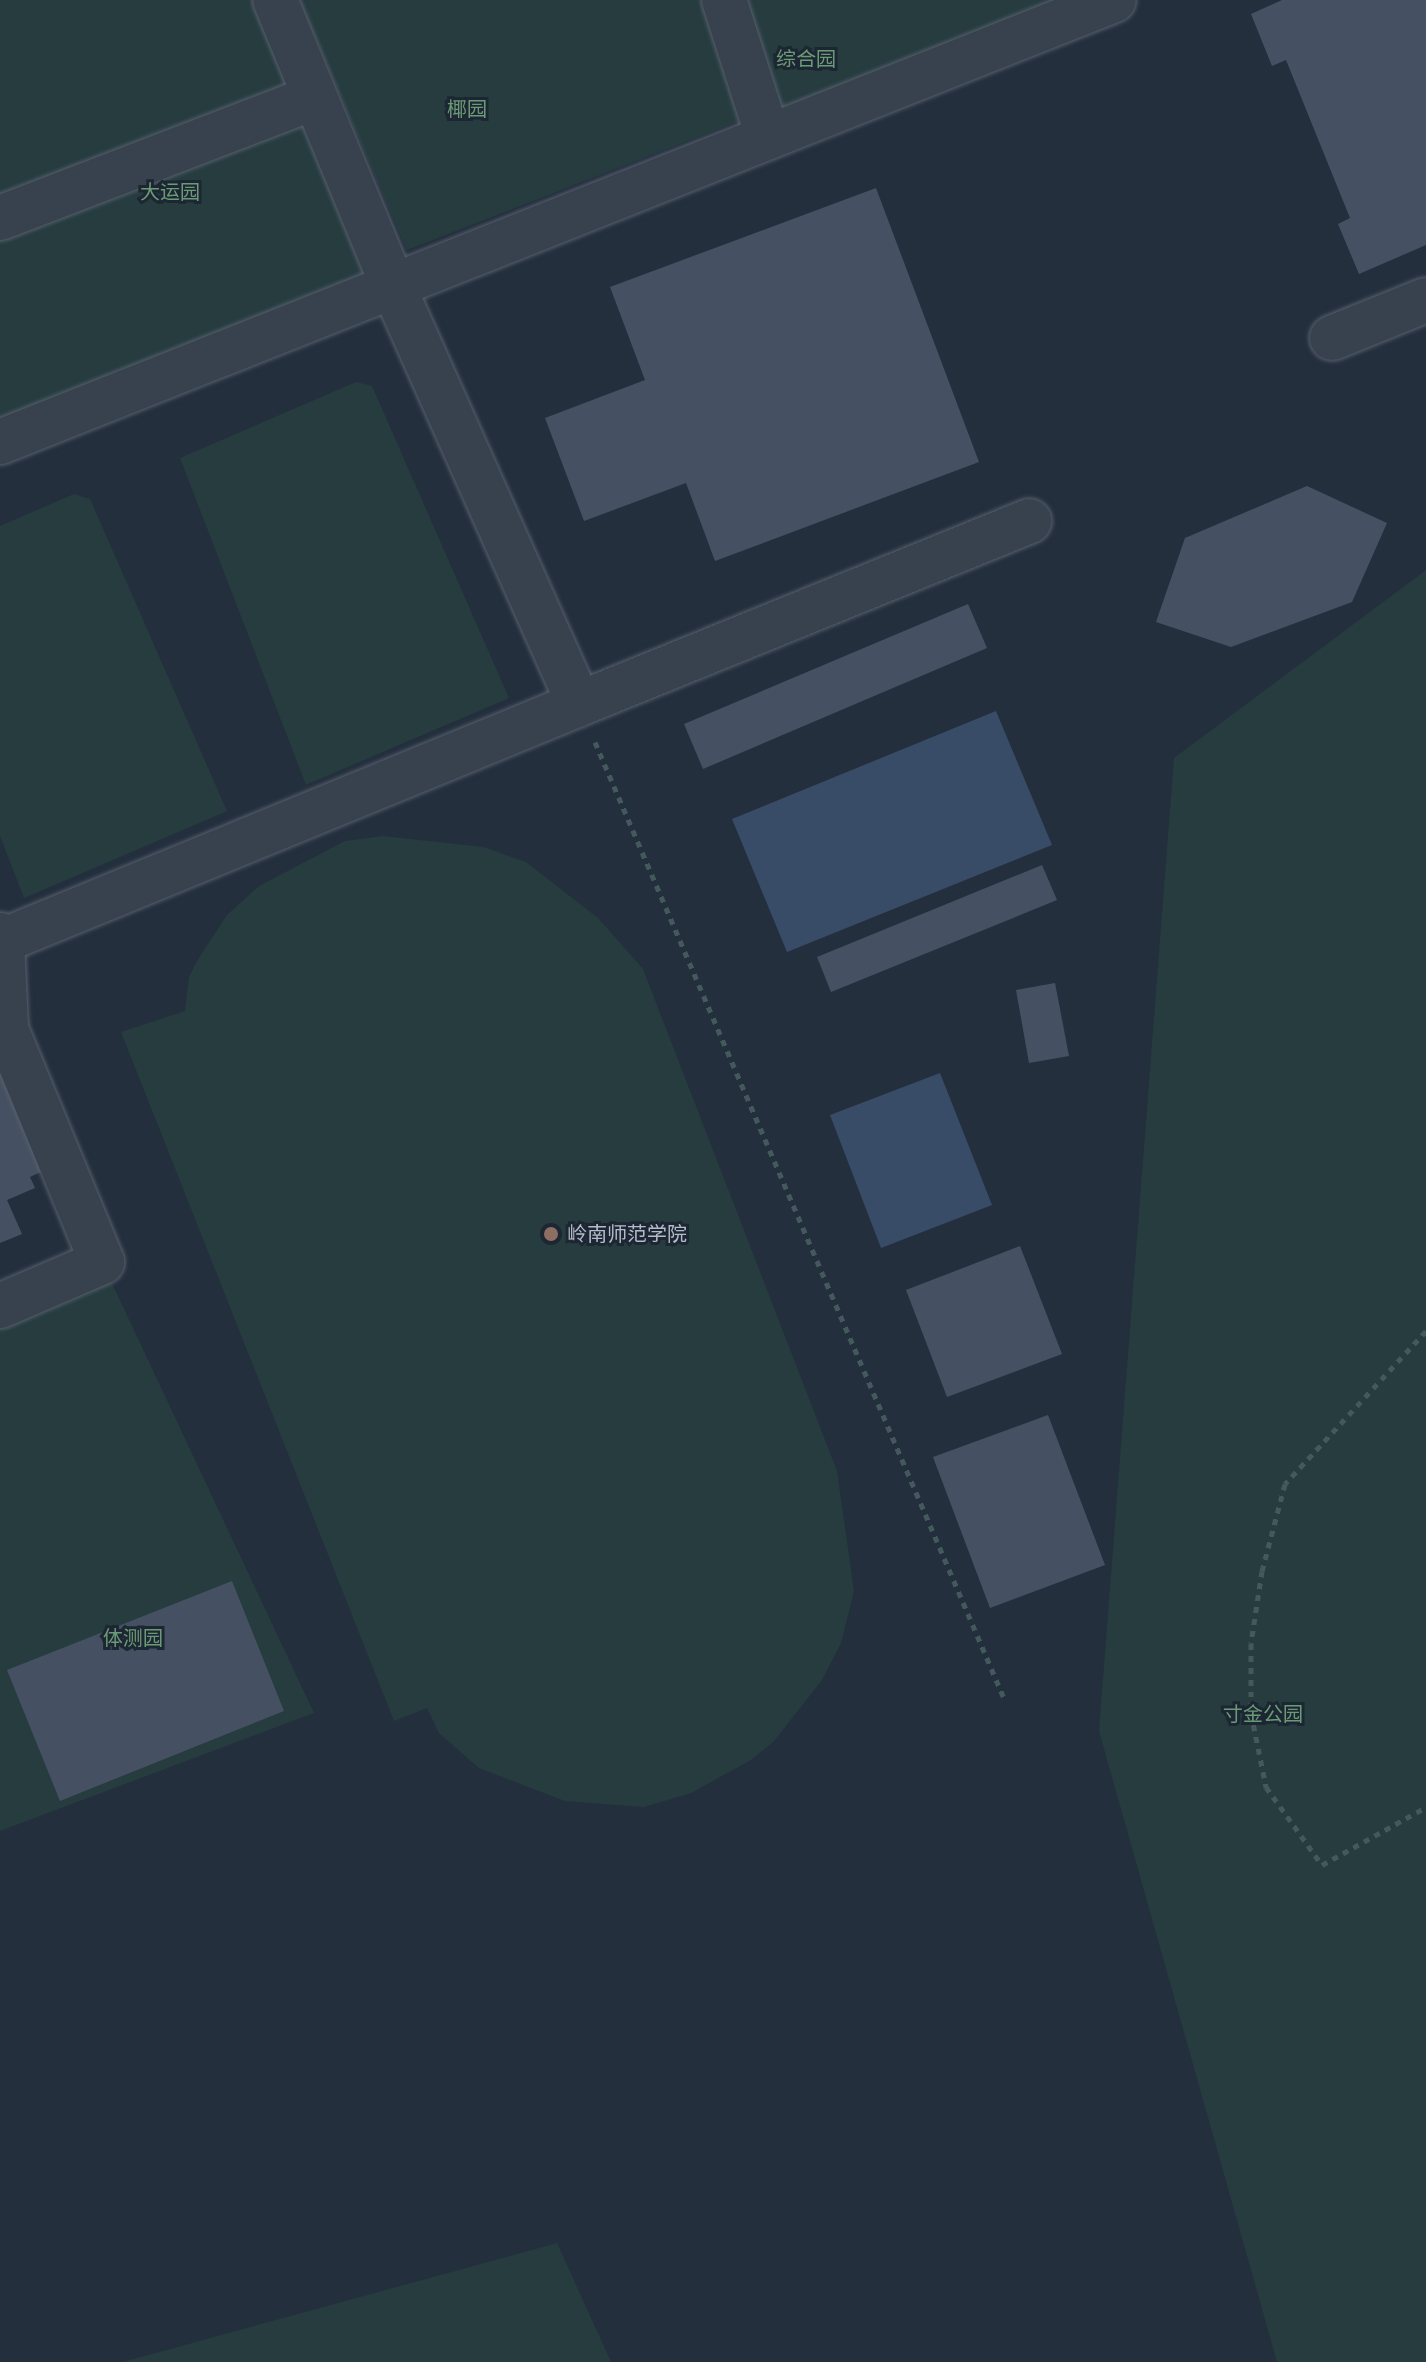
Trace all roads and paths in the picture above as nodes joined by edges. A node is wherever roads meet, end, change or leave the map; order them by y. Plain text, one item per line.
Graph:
1 (275, 0) edge
2 (724, 0) edge
3 (1114, 0) edge
4 (315, 97) junction
5 (768, 137) junction
6 (0, 218) edge
7 (393, 286) junction
8 (1426, 300) edge
9 (1332, 338) dead end
10 (0, 442) edge
11 (1029, 521) dead end
12 (579, 704) junction
13 (1, 938) edge
14 (0, 1306) edge
15 (1426, 1331) edge
16 (1004, 1698) dead end
17 (1426, 1807) edge

1 - 4 street
1 - 7 street
2 - 5 street
3 - 5 street
4 - 6 street
4 - 7 street
5 - 7 street
7 - 10 street
7 - 12 street
8 - 9 street
11 - 12 street
12 - 13 street
12 - 16 path
13 - 14 street
15 - 17 path

